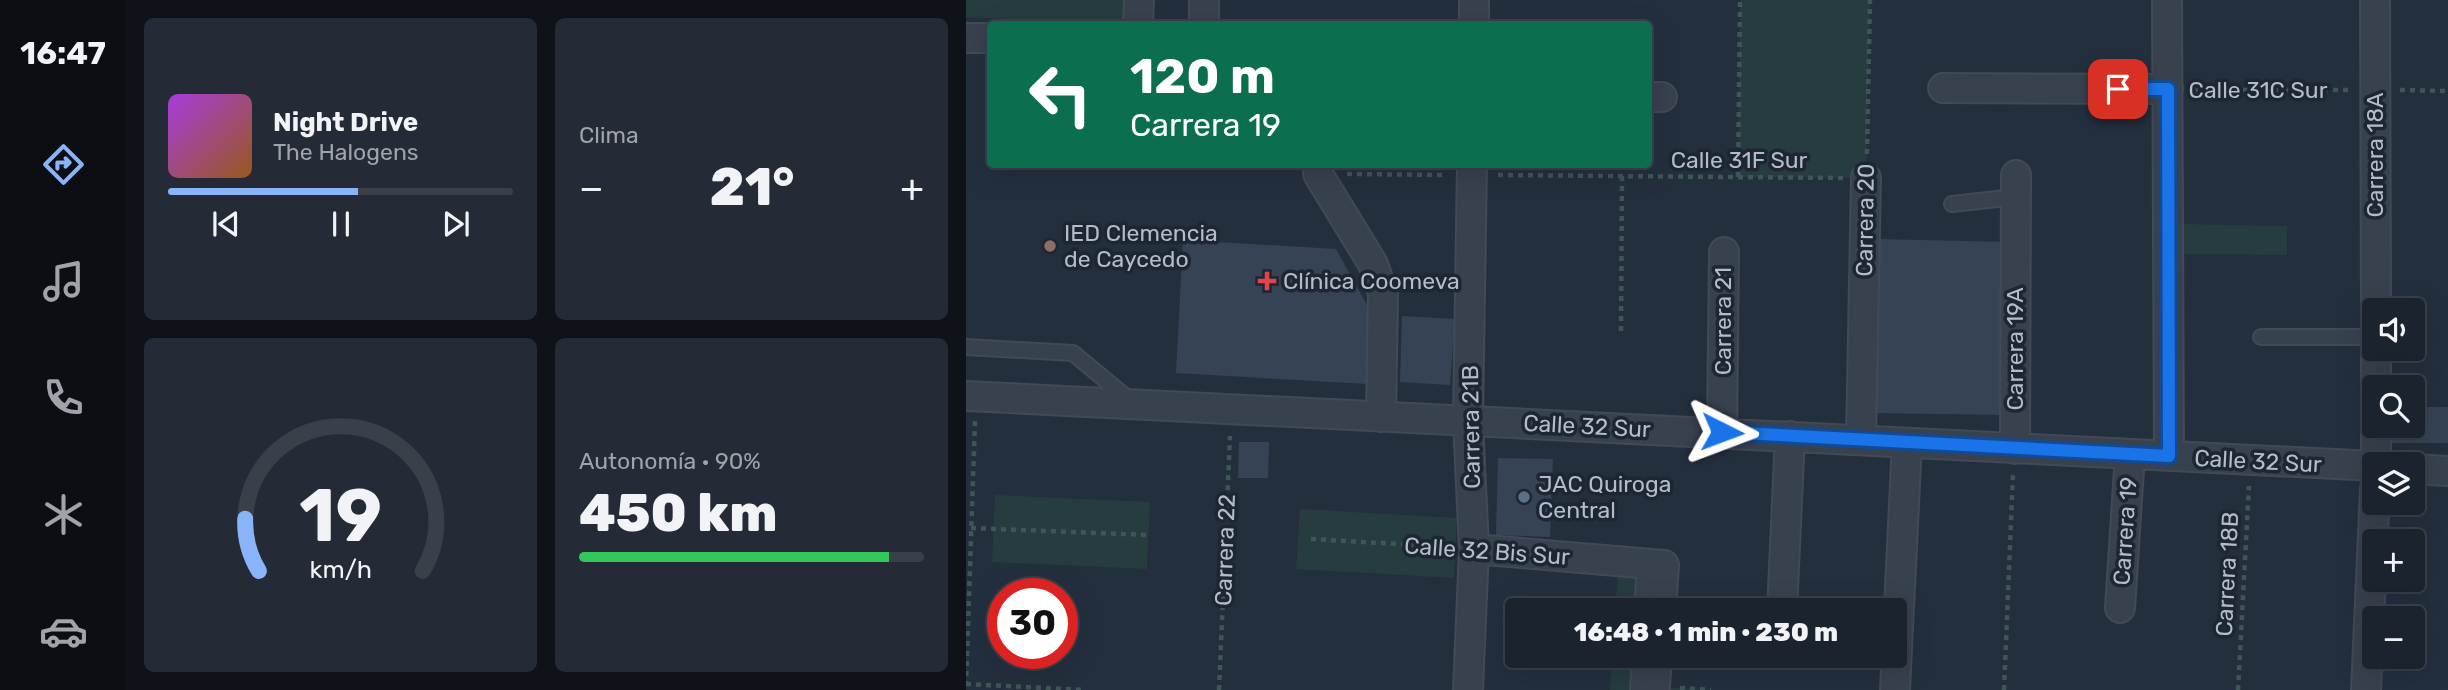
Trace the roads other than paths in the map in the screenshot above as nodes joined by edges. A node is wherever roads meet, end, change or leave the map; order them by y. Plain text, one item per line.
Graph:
1 (1139, 0) edge
2 (1204, 0) edge
3 (1474, 0) edge
4 (2167, 0) edge
5 (2375, 0) edge
6 (1138, 21) edge
7 (1204, 21) edge
8 (1474, 21) edge
9 (966, 38) edge
10 (987, 38) edge
11 (1943, 88) dead end
12 (2168, 89) junction
13 (1472, 170) edge
14 (1318, 174) road end
15 (1866, 178) road end
16 (2016, 186) joint
17 (1952, 204) dead end
18 (1724, 252) dead end
19 (2376, 298) edge
20 (2261, 337) dead end
21 (2362, 337) edge
22 (966, 347) edge
23 (971, 397) edge
24 (1135, 405) junction
25 (1381, 417) junction
26 (1468, 421) junction
27 (1722, 432) junction
28 (1790, 436) junction
29 (1861, 440) junction
30 (1907, 443) junction
31 (2015, 449) junction
32 (2130, 454) junction
33 (2169, 456) junction
34 (2362, 464) edge
35 (2425, 470) edge
36 (2448, 471) edge
37 (2374, 515) edge
38 (1475, 549) junction
39 (1654, 564) junction
40 (1645, 598) edge
41 (1659, 598) edge
42 (1783, 598) edge
43 (2120, 608) dead end
44 (1643, 668) edge
45 (1653, 668) edge
46 (1647, 688) edge
47 (1468, 690) edge
48 (1895, 690) edge
49 (2366, 690) edge

1 - 6 street
2 - 7 street
3 - 8 street
4 - 12 street
5 - 19 street, Carrera 18A
9 - 10 street
11 - 12 street, Calle 31C Sur
12 - 33 street
13 - 26 street, Carrera 21B
14 - 25 street
15 - 29 street, Carrera 20
16 - 17 lane
16 - 31 street, Carrera 19A
18 - 27 street, Carrera 21
20 - 21 lane
22 - 24 lane
23 - 24 street, Calle 32 Sur
24 - 25 street, Calle 32 Sur
25 - 26 street, Calle 32 Sur
26 - 27 street, Calle 32 Sur
26 - 38 street, Carrera 21B
27 - 28 street, Calle 32 Sur
28 - 29 street, Calle 32 Sur
28 - 42 street
29 - 30 street, Calle 32 Sur
30 - 31 street, Calle 32 Sur
30 - 48 street
31 - 32 street, Calle 32 Sur
32 - 33 street, Calle 32 Sur
32 - 43 street, Carrera 19
33 - 34 street, Calle 32 Sur
35 - 36 street
37 - 49 street
38 - 39 street, Calle 32 Bis Sur
38 - 47 street, Carrera 21B
39 - 40 lane
39 - 41 street
44 - 46 lane
45 - 46 street

